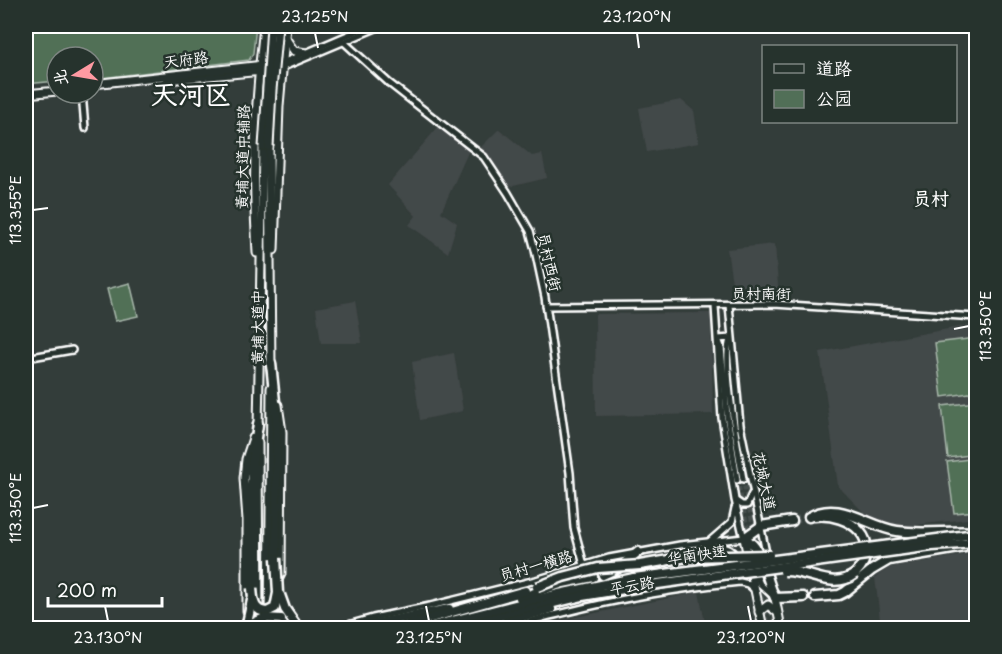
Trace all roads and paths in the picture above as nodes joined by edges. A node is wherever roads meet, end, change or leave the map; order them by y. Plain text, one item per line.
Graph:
1 (268, 26) edge
2 (278, 26) edge
3 (285, 26) edge
4 (369, 26) edge
5 (381, 26) edge
6 (285, 35) junction
7 (344, 42) junction
8 (306, 53) junction
9 (281, 66) junction
10 (260, 68) junction
11 (105, 85) edge
12 (45, 90) edge
13 (26, 92) edge
14 (257, 104) junction
15 (83, 105) edge
16 (279, 106) junction
17 (85, 128) dead end
18 (266, 147) junction
19 (272, 270) junction
20 (259, 289) junction
21 (729, 305) junction
22 (546, 306) junction
23 (715, 306) junction
24 (976, 317) edge
25 (731, 338) junction
26 (718, 339) junction
27 (72, 350) dead end
28 (26, 358) edge
29 (272, 363) junction
30 (275, 396) junction
31 (258, 424) junction
32 (753, 492) junction
33 (735, 500) junction
34 (792, 521) tunnel mouth
35 (761, 526) junction
36 (976, 533) edge
37 (744, 538) junction
38 (709, 542) junction
39 (694, 544) junction
40 (976, 544) edge
41 (638, 552) junction
42 (823, 553) junction
43 (276, 558) junction
44 (584, 565) junction
45 (739, 572) junction
46 (603, 575) dead end
47 (593, 577) dead end
48 (635, 583) junction
49 (724, 583) junction
50 (252, 588) junction
51 (755, 590) junction
52 (803, 597) dead end
53 (815, 597) dead end
54 (269, 598) junction
55 (775, 598) junction
56 (473, 606) junction
57 (759, 612) junction
58 (778, 614) junction
59 (430, 627) edge
60 (246, 628) edge
61 (259, 628) edge
62 (268, 628) edge
63 (283, 628) edge
64 (297, 628) edge
65 (337, 628) edge
66 (353, 628) edge
67 (398, 628) edge
68 (452, 628) edge
69 (497, 628) edge
70 (515, 628) edge
71 (763, 628) edge
72 (781, 628) edge

1 - 3 main road
1 - 10 main road, 黄埔大道中辅路
1 - 18 main road, 黄埔大道中, bridge
2 - 18 main road, 黄埔大道中, bridge
3 - 6 main road
4 - 8 street
5 - 7 street
6 - 8 main road
6 - 9 main road
7 - 9 street
7 - 22 street, 员村西街
8 - 9 street
9 - 10 main road, 天府路
9 - 16 main road
10 - 11 main road, 天府路
10 - 14 main road, 黄埔大道中辅路
12 - 13 main road
14 - 16 main road
14 - 20 main road, 黄埔大道中辅路
15 - 17 street
16 - 19 main road
18 - 19 main road, 黄埔大道中
18 - 20 main road, 黄埔大道中
19 - 29 main road, 黄埔大道中
20 - 31 main road, 黄埔大道中
21 - 23 street, 员村南街
21 - 24 street, 员村南街
21 - 25 street, 花城大道
22 - 23 street, 员村南街
22 - 44 street, 员村西街
23 - 26 street, 花城大道
25 - 26 street
25 - 26 street, 花城大道
25 - 32 street, 花城大道
26 - 33 street, 花城大道
27 - 28 street
29 - 30 highway
29 - 54 main road, 黄埔大道中
30 - 43 highway
30 - 54 main road
31 - 50 highway
31 - 60 main road
31 - 61 main road, 黄埔大道中
32 - 33 street
32 - 35 street, 花城大道
33 - 37 street, 花城大道
33 - 38 street
34 - 35 highway
35 - 37 highway
35 - 55 street, 花城大道
36 - 42 highway, 华南快速, bridge
36 - 45 highway, bridge
37 - 38 street, 员村一横路
37 - 51 main road, 花城大道
37 - 55 highway
38 - 39 street, 员村一横路
39 - 41 street, 员村一横路
39 - 49 street
40 - 45 highway, 华南快速, bridge
40 - 53 highway, bridge
41 - 44 street, 员村一横路
41 - 46 highway
42 - 48 highway, 华南快速, bridge
42 - 56 highway, bridge
43 - 50 highway, bridge
43 - 64 highway, bridge
44 - 65 street, 员村一横路
45 - 48 highway, 华南快速, bridge
47 - 59 highway
48 - 59 highway, 华南快速
48 - 68 highway, 华南快速
48 - 69 highway
49 - 51 street, 平云路
49 - 70 street, 平云路
50 - 60 highway, bridge
51 - 57 main road, 花城大道
52 - 55 highway
54 - 62 main road, 黄埔大道中
55 - 58 main road, 花城大道
56 - 66 highway
56 - 67 highway
57 - 58 main road
57 - 71 main road, 花城大道
58 - 72 main road, 花城大道
60 - 64 highway, bridge
62 - 63 highway, bridge

